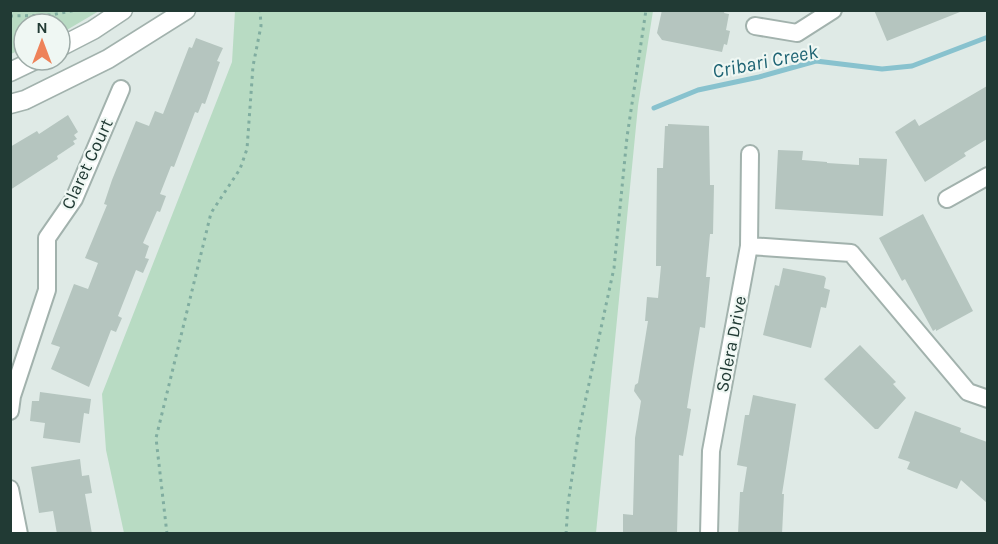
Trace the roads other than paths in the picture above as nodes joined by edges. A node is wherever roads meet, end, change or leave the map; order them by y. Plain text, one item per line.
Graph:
1 (123, 10) edge
2 (186, 10) edge
3 (833, 10) edge
4 (755, 26) dead end
5 (72, 40) edge
6 (121, 89) dead end
7 (10, 104) edge
8 (750, 154) dead end
9 (987, 176) edge
10 (947, 199) dead end
11 (749, 246) junction
12 (987, 399) edge
13 (10, 411) edge
14 (10, 489) edge
15 (19, 534) edge
16 (709, 534) edge

1 - 5 street
2 - 7 street
3 - 4 street
6 - 13 street, Claret Court
8 - 11 street, Solera Drive
9 - 10 street
11 - 12 street
11 - 16 street, Solera Drive
14 - 15 street

